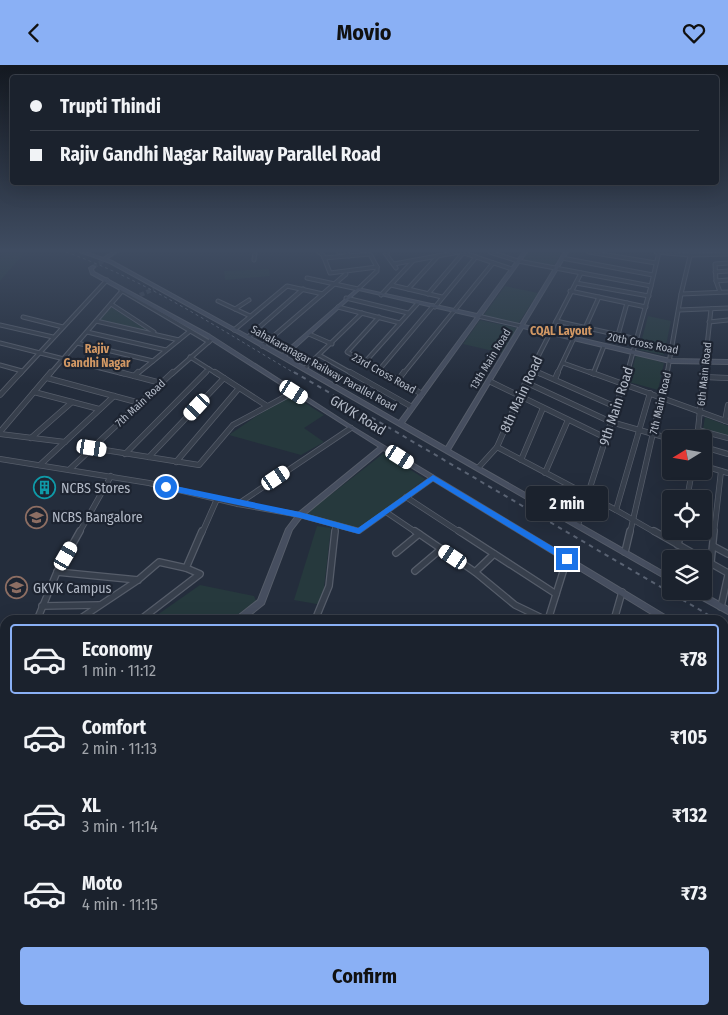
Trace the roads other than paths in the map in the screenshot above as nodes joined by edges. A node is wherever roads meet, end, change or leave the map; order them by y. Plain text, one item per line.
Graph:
1 (92, 296) edge
2 (117, 296) edge
3 (131, 296) edge
4 (141, 296) edge
5 (171, 296) edge
6 (274, 296) edge
7 (295, 296) edge
8 (320, 296) edge
9 (387, 296) edge
10 (439, 296) edge
11 (464, 296) edge
12 (492, 296) edge
13 (541, 296) edge
14 (568, 296) edge
15 (596, 296) edge
16 (648, 296) edge
17 (681, 296) edge
18 (442, 297) joint
19 (599, 297) junction
20 (346, 298) joint
21 (249, 299) dead end
22 (218, 301) dead end
23 (418, 303) junction
24 (627, 303) junction
25 (111, 304) junction
26 (434, 306) junction
27 (338, 307) junction
28 (646, 307) junction
29 (235, 309) junction
30 (711, 309) junction
31 (728, 309) edge
32 (678, 310) junction
33 (454, 311) junction
34 (362, 313) junction
35 (408, 313) junction
36 (250, 316) junction
37 (478, 316) junction
38 (23, 317) dead end
39 (379, 317) junction
40 (96, 321) junction
41 (556, 321) junction
42 (710, 321) junction
43 (728, 321) edge
44 (400, 323) junction
45 (0, 325) edge
46 (63, 327) junction
47 (524, 327) junction
48 (585, 328) junction
49 (234, 330) junction
50 (87, 331) junction
51 (190, 331) junction
52 (550, 332) junction
53 (308, 333) junction
54 (159, 335) junction
55 (618, 335) junction
56 (53, 337) junction
57 (248, 337) junction
58 (574, 337) junction
59 (637, 339) junction
60 (179, 340) junction
61 (211, 340) junction
62 (0, 343) edge
63 (77, 343) junction
64 (332, 344) junction
65 (262, 346) junction
66 (604, 346) junction
67 (166, 350) junction
68 (634, 351) junction
69 (39, 352) junction
70 (319, 355) junction
71 (190, 357) junction
72 (282, 357) junction
73 (63, 358) junction
74 (670, 359) junction
75 (153, 361) junction
76 (706, 361) junction
77 (728, 361) edge
78 (365, 362) junction
79 (563, 363) junction
80 (0, 365) edge
81 (209, 369) junction
82 (304, 369) junction
83 (379, 370) junction
84 (531, 370) junction
85 (22, 371) junction
86 (593, 374) junction
87 (134, 376) junction
88 (704, 377) junction
89 (47, 378) junction
90 (224, 378) junction
91 (728, 378) edge
92 (555, 379) junction
93 (398, 380) junction
94 (489, 381) junction
95 (525, 382) junction
96 (161, 383) junction
97 (623, 384) junction
98 (0, 387) edge
99 (239, 388) junction
100 (5, 389) junction
101 (34, 392) junction
102 (294, 392) junction
103 (650, 393) junction
104 (422, 394) junction
105 (0, 395) edge
106 (114, 396) junction
107 (519, 396) junction
108 (661, 397) junction
109 (72, 402) junction
110 (140, 403) junction
111 (728, 405) edge
112 (267, 406) junction
113 (412, 407) junction
114 (543, 407) junction
115 (616, 407) junction
116 (99, 409) junction
117 (700, 411) junction
118 (568, 420) junction
119 (611, 422) junction
120 (727, 422) edge
121 (401, 423) junction
122 (351, 428) junction
123 (639, 430) junction
124 (698, 430) edge
125 (0, 433) edge
126 (712, 434) edge
127 (653, 435) junction
128 (662, 437) edge
129 (31, 438) junction
130 (606, 438) junction
131 (728, 438) edge
132 (64, 442) junction
133 (383, 447) junction
134 (497, 447) junction
135 (92, 448) junction
136 (712, 449) edge
137 (447, 451) junction
138 (125, 453) junction
139 (728, 454) edge
140 (149, 457) junction
141 (0, 459) edge
142 (521, 460) junction
143 (176, 462) junction
144 (40, 465) junction
145 (478, 468) junction
146 (712, 468) edge
147 (70, 469) junction
148 (721, 471) junction
149 (545, 473) junction
150 (728, 473) edge
151 (111, 476) junction
152 (433, 478) junction
153 (588, 495) junction
154 (406, 497) junction
155 (217, 499) junction
156 (238, 503) junction
157 (616, 510) junction
158 (386, 512) junction
159 (300, 515) junction
160 (634, 520) junction
161 (336, 525) junction
162 (578, 525) junction
163 (419, 534) junction
164 (679, 540) edge
165 (678, 545) junction
166 (713, 546) junction
167 (441, 549) junction
168 (688, 550) edge
169 (625, 552) junction
170 (396, 553) dead end
171 (494, 554) junction
172 (712, 554) edge
173 (728, 554) edge
174 (567, 559) junction
175 (712, 563) edge
176 (186, 568) junction
177 (415, 571) dead end
178 (57, 572) junction
179 (476, 572) junction
180 (662, 574) edge
181 (728, 574) edge
182 (138, 580) junction
183 (622, 593) junction
184 (556, 594) junction
185 (708, 600) edge
186 (100, 605) junction
187 (42, 606) junction
188 (724, 609) edge
189 (39, 615) edge
190 (85, 615) edge
191 (147, 615) edge
192 (244, 615) edge
193 (318, 615) edge
194 (537, 615) edge
195 (550, 615) edge
196 (615, 615) edge
197 (659, 615) edge

1 - 46 street
2 - 25 street
3 - 51 street
4 - 61 street, GKVK Road
5 - 49 street, Sahakaranagar Railway Parallel Road
6 - 36 street
7 - 57 street
8 - 65 street
9 - 23 street, 20th Cross Road
10 - 18 street
11 - 33 street
12 - 37 street
13 - 47 street, 13th Main Road
14 - 41 street, 8th Main Road
15 - 19 street
16 - 28 street, 9th Main Road
17 - 32 street, 7th Main Road
18 - 26 street
19 - 24 street
19 - 48 street
20 - 27 street
20 - 35 street
21 - 29 street
22 - 29 street
23 - 26 street, 20th Cross Road
23 - 35 street
24 - 28 street
24 - 55 street
25 - 40 street
25 - 54 street
26 - 33 street, 20th Cross Road
26 - 83 street
27 - 34 street
27 - 53 street
28 - 59 street, 9th Main Road
29 - 36 street
30 - 31 street
30 - 32 street
30 - 42 street, 6th Main Road
32 - 74 street, 7th Main Road
33 - 37 street, 20th Cross Road
33 - 93 street
34 - 39 street
34 - 64 street
35 - 44 street
36 - 49 street
37 - 47 street, 20th Cross Road
37 - 104 street
38 - 46 street
39 - 44 street
39 - 78 street, 23rd Cross Road
40 - 50 street
40 - 54 street
41 - 48 street
41 - 52 street, 8th Main Road
42 - 43 street
42 - 76 street, 6th Main Road
44 - 78 street
45 - 56 street
46 - 56 street
47 - 52 street, 20th Cross Road
47 - 94 street, 13th Main Road
48 - 55 street
49 - 57 street, Sahakaranagar Railway Parallel Road
50 - 63 street
50 - 67 street
51 - 60 street
51 - 61 street
52 - 58 street, 20th Cross Road
52 - 84 street, 8th Main Road
53 - 64 street
53 - 72 street
54 - 60 street
55 - 59 street
56 - 69 street
57 - 65 street, Sahakaranagar Railway Parallel Road
58 - 66 street, 20th Cross Road
58 - 68 street, 20th Cross Road
58 - 79 street
59 - 68 street, 9th Main Road
60 - 67 street
61 - 71 street, 7th Main Road
61 - 102 street, GKVK Road
62 - 69 street
63 - 73 street
63 - 75 street
64 - 70 street
65 - 72 street, Sahakaranagar Railway Parallel Road
66 - 68 street, 20th Cross Road
66 - 86 street
67 - 75 street
68 - 74 street, 20th Cross Road
68 - 97 street, 9th Main Road
69 - 73 street
69 - 85 street
70 - 82 street
70 - 113 street
71 - 81 street
71 - 96 street, 7th Main Road
72 - 82 street, Sahakaranagar Railway Parallel Road
73 - 87 street
73 - 89 street
74 - 76 street, 20th Cross Road
74 - 108 street, 7th Main Road
75 - 87 street
76 - 77 street, 20th Cross Road
76 - 88 street, 6th Main Road
78 - 83 street, 23rd Cross Road
79 - 86 street
79 - 92 street
80 - 85 street
81 - 90 street
81 - 138 street
82 - 121 street, Sahakaranagar Railway Parallel Road
83 - 93 street, 23rd Cross Road
84 - 92 street
84 - 95 street, 8th Main Road
85 - 100 street
86 - 97 street
87 - 96 street
88 - 91 street
88 - 117 street, 6th Main Road
89 - 101 street
89 - 106 street
90 - 99 street
90 - 140 street
92 - 115 street
93 - 104 street, 23rd Cross Road
94 - 107 street
94 - 137 street, 13th Main Road
95 - 107 street, 8th Main Road
95 - 119 street
96 - 110 street, 7th Main Road
97 - 103 street
97 - 115 street, 9th Main Road
98 - 100 street
99 - 112 street
99 - 143 street
100 - 105 street
101 - 109 street
101 - 125 street
102 - 112 street
102 - 122 street, GKVK Road
103 - 108 street
103 - 123 street
104 - 113 street
106 - 110 street
106 - 116 street
107 - 114 street
107 - 134 street, 8th Main Road
108 - 117 street
108 - 127 street, 7th Main Road
109 - 116 street
109 - 129 street
110 - 135 street, 7th Main Road
111 - 120 street
112 - 143 street
113 - 121 street
114 - 118 street
114 - 142 street
115 - 119 street, 9th Main Road
116 - 132 street
117 - 120 street
117 - 124 street, 6th Main Road
118 - 130 street
118 - 149 street
119 - 123 street
119 - 130 street, 9th Main Road
121 - 137 street, Sahakaranagar Railway Parallel Road
122 - 133 street, GKVK Road
122 - 156 street
123 - 127 street
123 - 157 street
125 - 129 street
126 - 131 street
127 - 128 street
127 - 160 street, 7th Main Road
129 - 132 street
130 - 153 street, 9th Main Road
132 - 144 street
133 - 152 street
133 - 159 street, GKVK Road
134 - 142 street, 8th Main Road
134 - 145 street
135 - 138 street
135 - 147 street, 7th Main Road
136 - 139 street
137 - 145 street, Sahakaranagar Railway Parallel Road
138 - 140 street
140 - 143 street
141 - 144 street
142 - 149 street, 8th Main Road
144 - 147 street
145 - 162 street, Sahakaranagar Railway Parallel Road
146 - 148 street
147 - 151 street
148 - 150 street
148 - 166 street
149 - 153 street, 8th Main Road
151 - 155 street
151 - 178 street
152 - 154 street
152 - 174 street
153 - 157 street, 8th Main Road
153 - 162 street, 9th Main Road
154 - 158 street
154 - 171 street
155 - 156 street
155 - 176 street
156 - 159 street
157 - 160 street, 8th Main Road
158 - 161 street
158 - 163 street
159 - 161 street
159 - 192 street, GKVK Road
160 - 165 street, 8th Main Road
160 - 169 street, 7th Main Road
161 - 193 street
162 - 169 street, Sahakaranagar Railway Parallel Road
163 - 167 street
163 - 170 street
164 - 165 street
165 - 168 street, 8th Main Road
166 - 172 street
166 - 173 street
167 - 177 street
167 - 179 street
169 - 180 street, Sahakaranagar Railway Parallel Road
171 - 179 street
171 - 184 street
174 - 183 street
174 - 184 street
175 - 181 street, 8th Main Road
176 - 182 street
176 - 191 street
178 - 182 street
178 - 187 street
179 - 194 street
181 - 188 street
182 - 186 street
183 - 196 street
183 - 197 street
184 - 195 street
185 - 188 street
186 - 187 street
186 - 190 street
187 - 189 street

